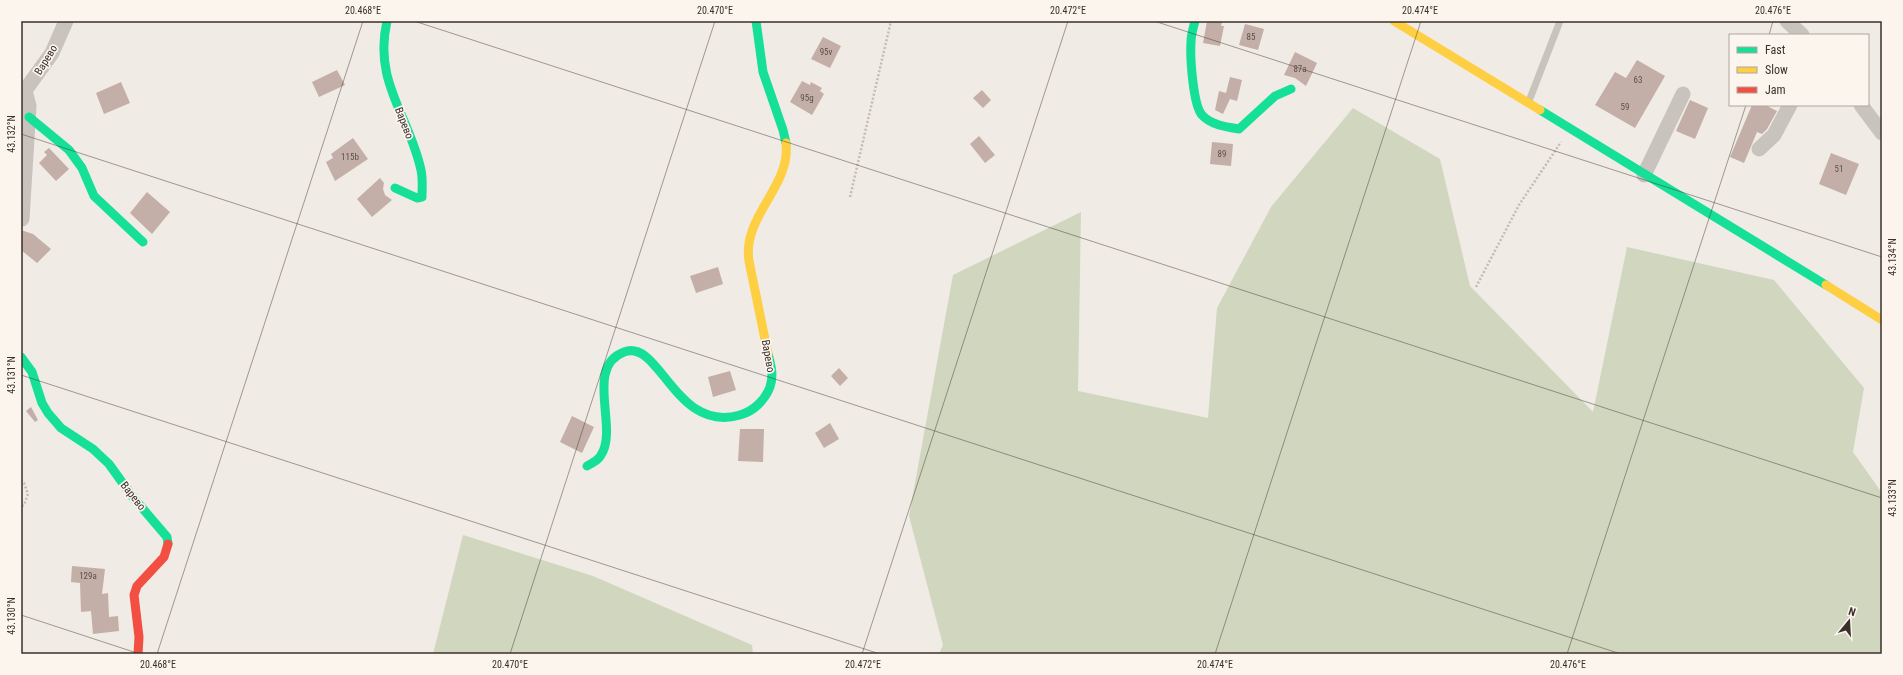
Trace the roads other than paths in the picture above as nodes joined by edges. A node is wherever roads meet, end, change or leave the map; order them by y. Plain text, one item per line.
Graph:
1 (66, 21) edge
2 (387, 21) edge
3 (756, 21) edge
4 (1195, 21) edge
5 (1394, 21) edge
6 (1560, 21) edge
7 (1787, 21) edge
8 (1801, 34) edge
9 (1291, 89) dead end
10 (23, 94) edge
11 (1683, 94) dead end
12 (1528, 104) junction
13 (1789, 106) edge
14 (1862, 106) edge
15 (29, 117) junction
16 (1882, 133) edge
17 (1759, 149) dead end
18 (1644, 175) junction
19 (395, 188) dead end
20 (22, 219) edge
21 (143, 242) dead end
22 (1882, 320) edge
23 (21, 357) edge
24 (587, 466) dead end
25 (138, 654) edge

1 - 10 street, Варево
2 - 19 street, Варево
3 - 24 street, Варево
4 - 9 street
5 - 12 street
6 - 12 lane
7 - 8 street
10 - 15 street
11 - 18 street
12 - 18 street
13 - 17 street
14 - 16 street
15 - 20 street
15 - 21 street
18 - 22 street
23 - 25 street, Варево

